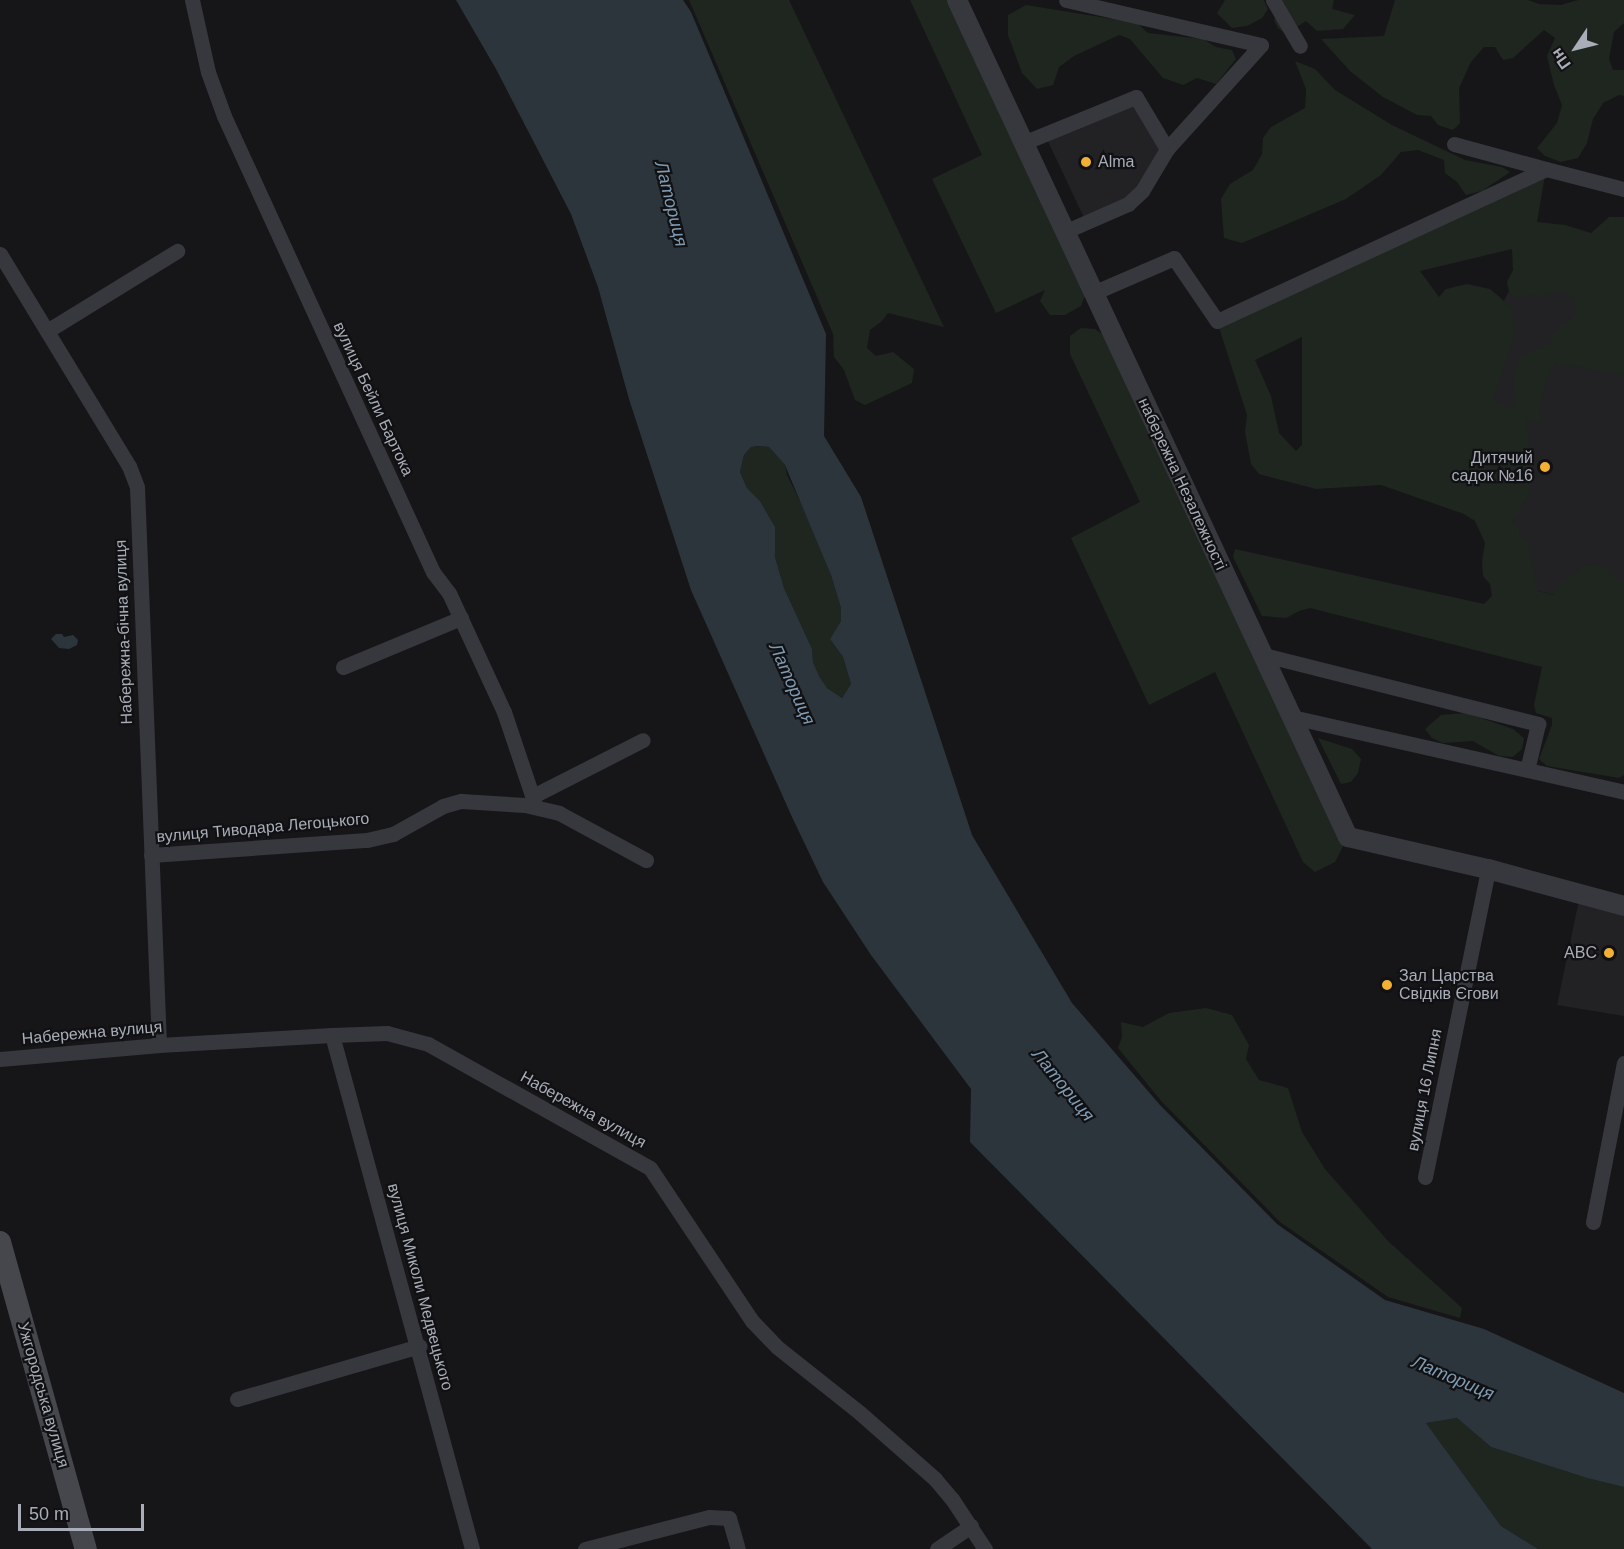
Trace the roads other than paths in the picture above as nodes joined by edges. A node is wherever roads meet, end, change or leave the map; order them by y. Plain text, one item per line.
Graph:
1 (192, 0) edge
2 (957, 0) edge
3 (1066, 0) edge
4 (1273, 0) edge
5 (1300, 46) dead end
6 (1023, 143) junction
7 (1454, 144) dead end
8 (1167, 149) junction
9 (1546, 169) junction
10 (1624, 189) edge
11 (1064, 232) junction
12 (177, 251) dead end
13 (0, 254) edge
14 (1093, 293) junction
15 (47, 331) junction
16 (461, 618) junction
17 (1264, 655) junction
18 (343, 667) dead end
19 (1292, 717) junction
20 (643, 740) dead end
21 (1527, 770) junction
22 (1624, 792) edge
23 (535, 801) junction
24 (150, 855) junction
25 (646, 860) dead end
26 (1488, 869) junction
27 (1624, 906) edge
28 (332, 1035) junction
29 (159, 1045) junction
30 (0, 1059) edge
31 (1624, 1063) edge
32 (1425, 1177) dead end
33 (1593, 1222) dead end
34 (0, 1242) edge
35 (419, 1346) junction
36 (237, 1399) dead end
37 (971, 1526) junction
38 (86, 1549) edge
39 (472, 1549) edge
40 (585, 1549) edge
41 (738, 1549) edge
42 (937, 1549) edge
43 (985, 1549) edge

1 - 16 street, вулиця Бейли Бартока
2 - 6 street, набережна Незалежності
3 - 8 street
4 - 5 street
6 - 8 street
6 - 11 street, набережна Незалежності
7 - 9 street
8 - 11 street
9 - 10 street
9 - 14 street
11 - 14 street, набережна Незалежності
12 - 15 street
13 - 15 street, Набережна-бічна вулиця
14 - 17 street, набережна Незалежності
15 - 24 street, Набережна-бічна вулиця
16 - 18 street
16 - 23 street, вулиця Бейли Бартока
17 - 19 street, набережна Незалежності
17 - 21 street
19 - 21 street
19 - 26 street, набережна Незалежності
20 - 23 street
21 - 22 street
23 - 24 street, вулиця Тиводара Легоцького
23 - 25 street, вулиця Тиводара Легоцького
24 - 29 street, Набережна-бічна вулиця
26 - 27 street
26 - 32 street, вулиця 16 Липня
28 - 29 street, Набережна вулиця
28 - 35 street, вулиця Миколи Медвецького
28 - 37 street, Набережна вулиця
29 - 30 street, Набережна вулиця
31 - 33 street
34 - 38 main road, Ужгородська вулиця
35 - 36 street
35 - 39 street, вулиця Миколи Медвецького
37 - 42 street
37 - 43 street, Набережна вулиця
40 - 41 street

